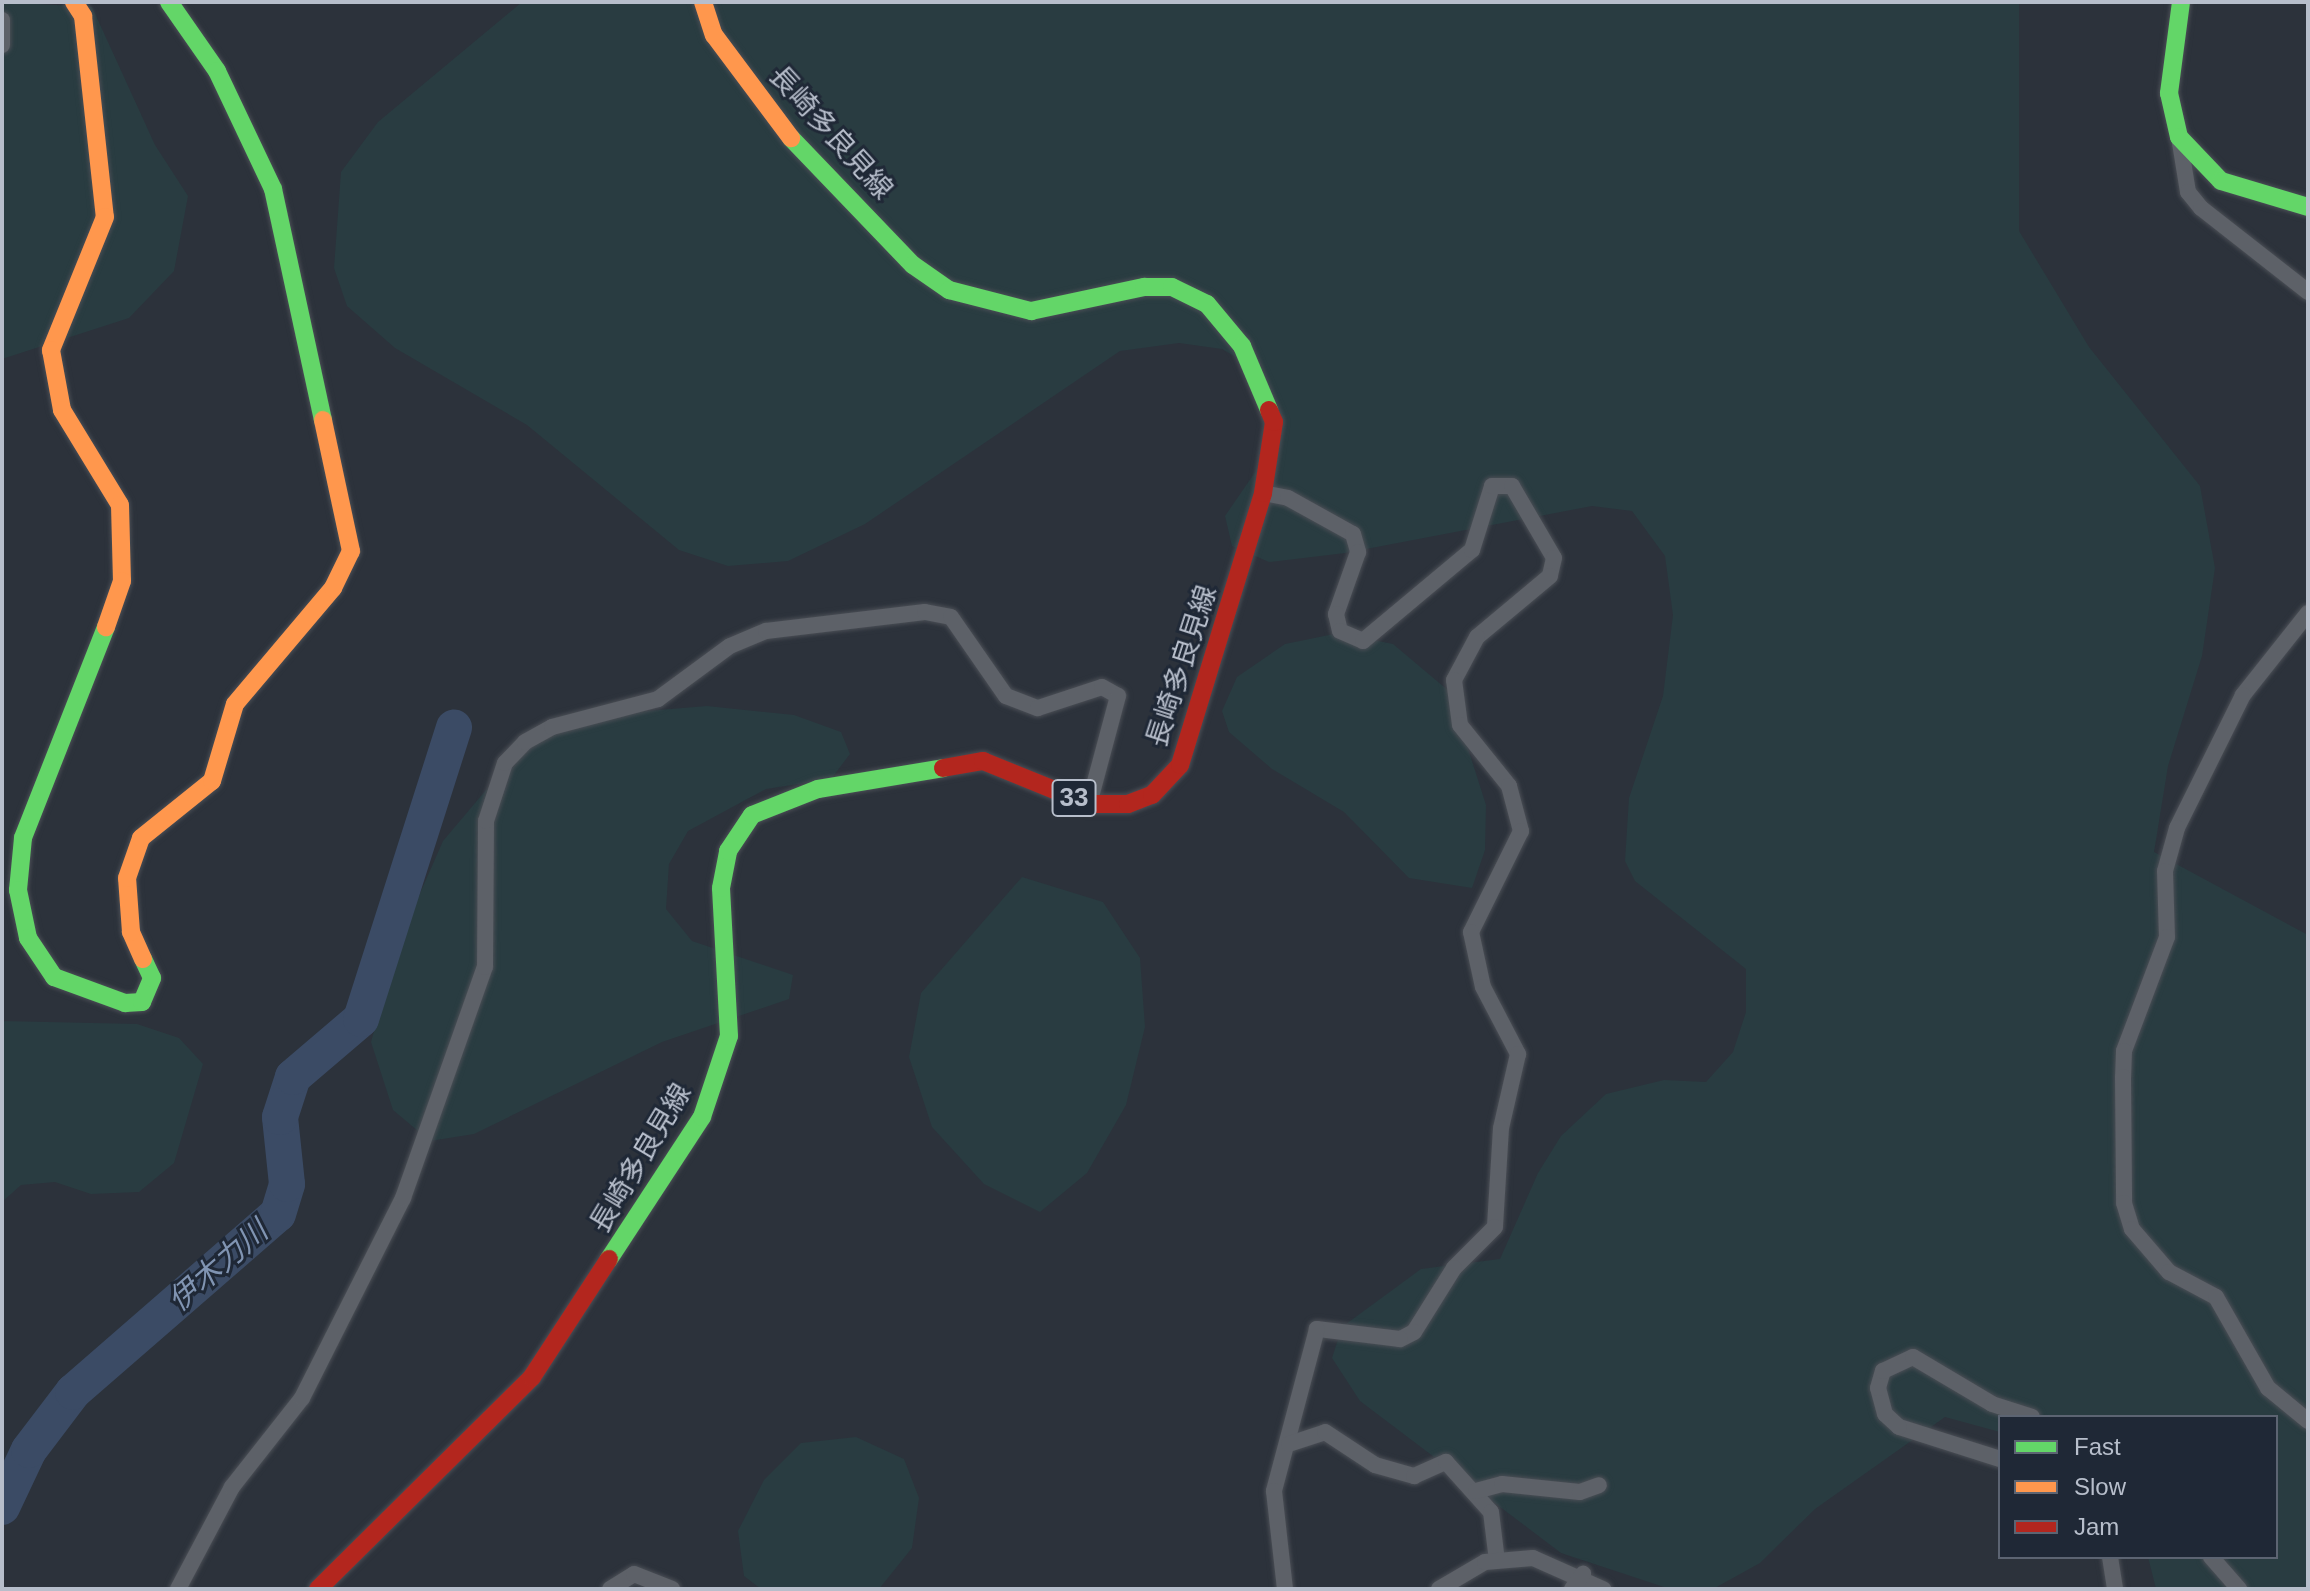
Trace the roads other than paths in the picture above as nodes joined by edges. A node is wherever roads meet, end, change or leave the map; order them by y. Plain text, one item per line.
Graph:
1 (74, 2) edge
2 (169, 2) edge
3 (703, 2) edge
4 (2181, 2) edge
5 (2, 20) edge
6 (2, 45) edge
7 (2179, 137) junction
8 (2308, 207) edge
9 (2308, 292) edge
10 (1263, 493) junction
11 (2308, 613) edge
12 (1089, 804) junction
13 (2026, 1415) edge
14 (2308, 1421) edge
15 (1289, 1444) junction
16 (1998, 1458) edge
17 (1599, 1485) dead end
18 (1476, 1491) junction
19 (2110, 1559) edge
20 (2213, 1559) edge
21 (1497, 1561) junction
22 (1583, 1574) junction
23 (178, 1589) edge
24 (318, 1589) edge
25 (610, 1589) edge
26 (672, 1589) edge
27 (1285, 1589) edge
28 (1439, 1589) edge
29 (1572, 1589) edge
30 (1603, 1589) edge
31 (2115, 1589) edge
32 (2239, 1589) edge

1 - 2 street
3 - 10 street, 長崎多良見線 / 33
4 - 7 street
5 - 6 street
7 - 8 street
7 - 9 street
10 - 12 street, 長崎多良見線 / 33
10 - 15 street
11 - 14 street
12 - 23 street
12 - 24 street, 長崎多良見線 / 33
13 - 16 street
15 - 18 street
15 - 27 street
17 - 18 street
18 - 21 street
19 - 31 street
20 - 32 street
21 - 22 street
21 - 28 street
22 - 29 street
22 - 30 street
25 - 26 street

